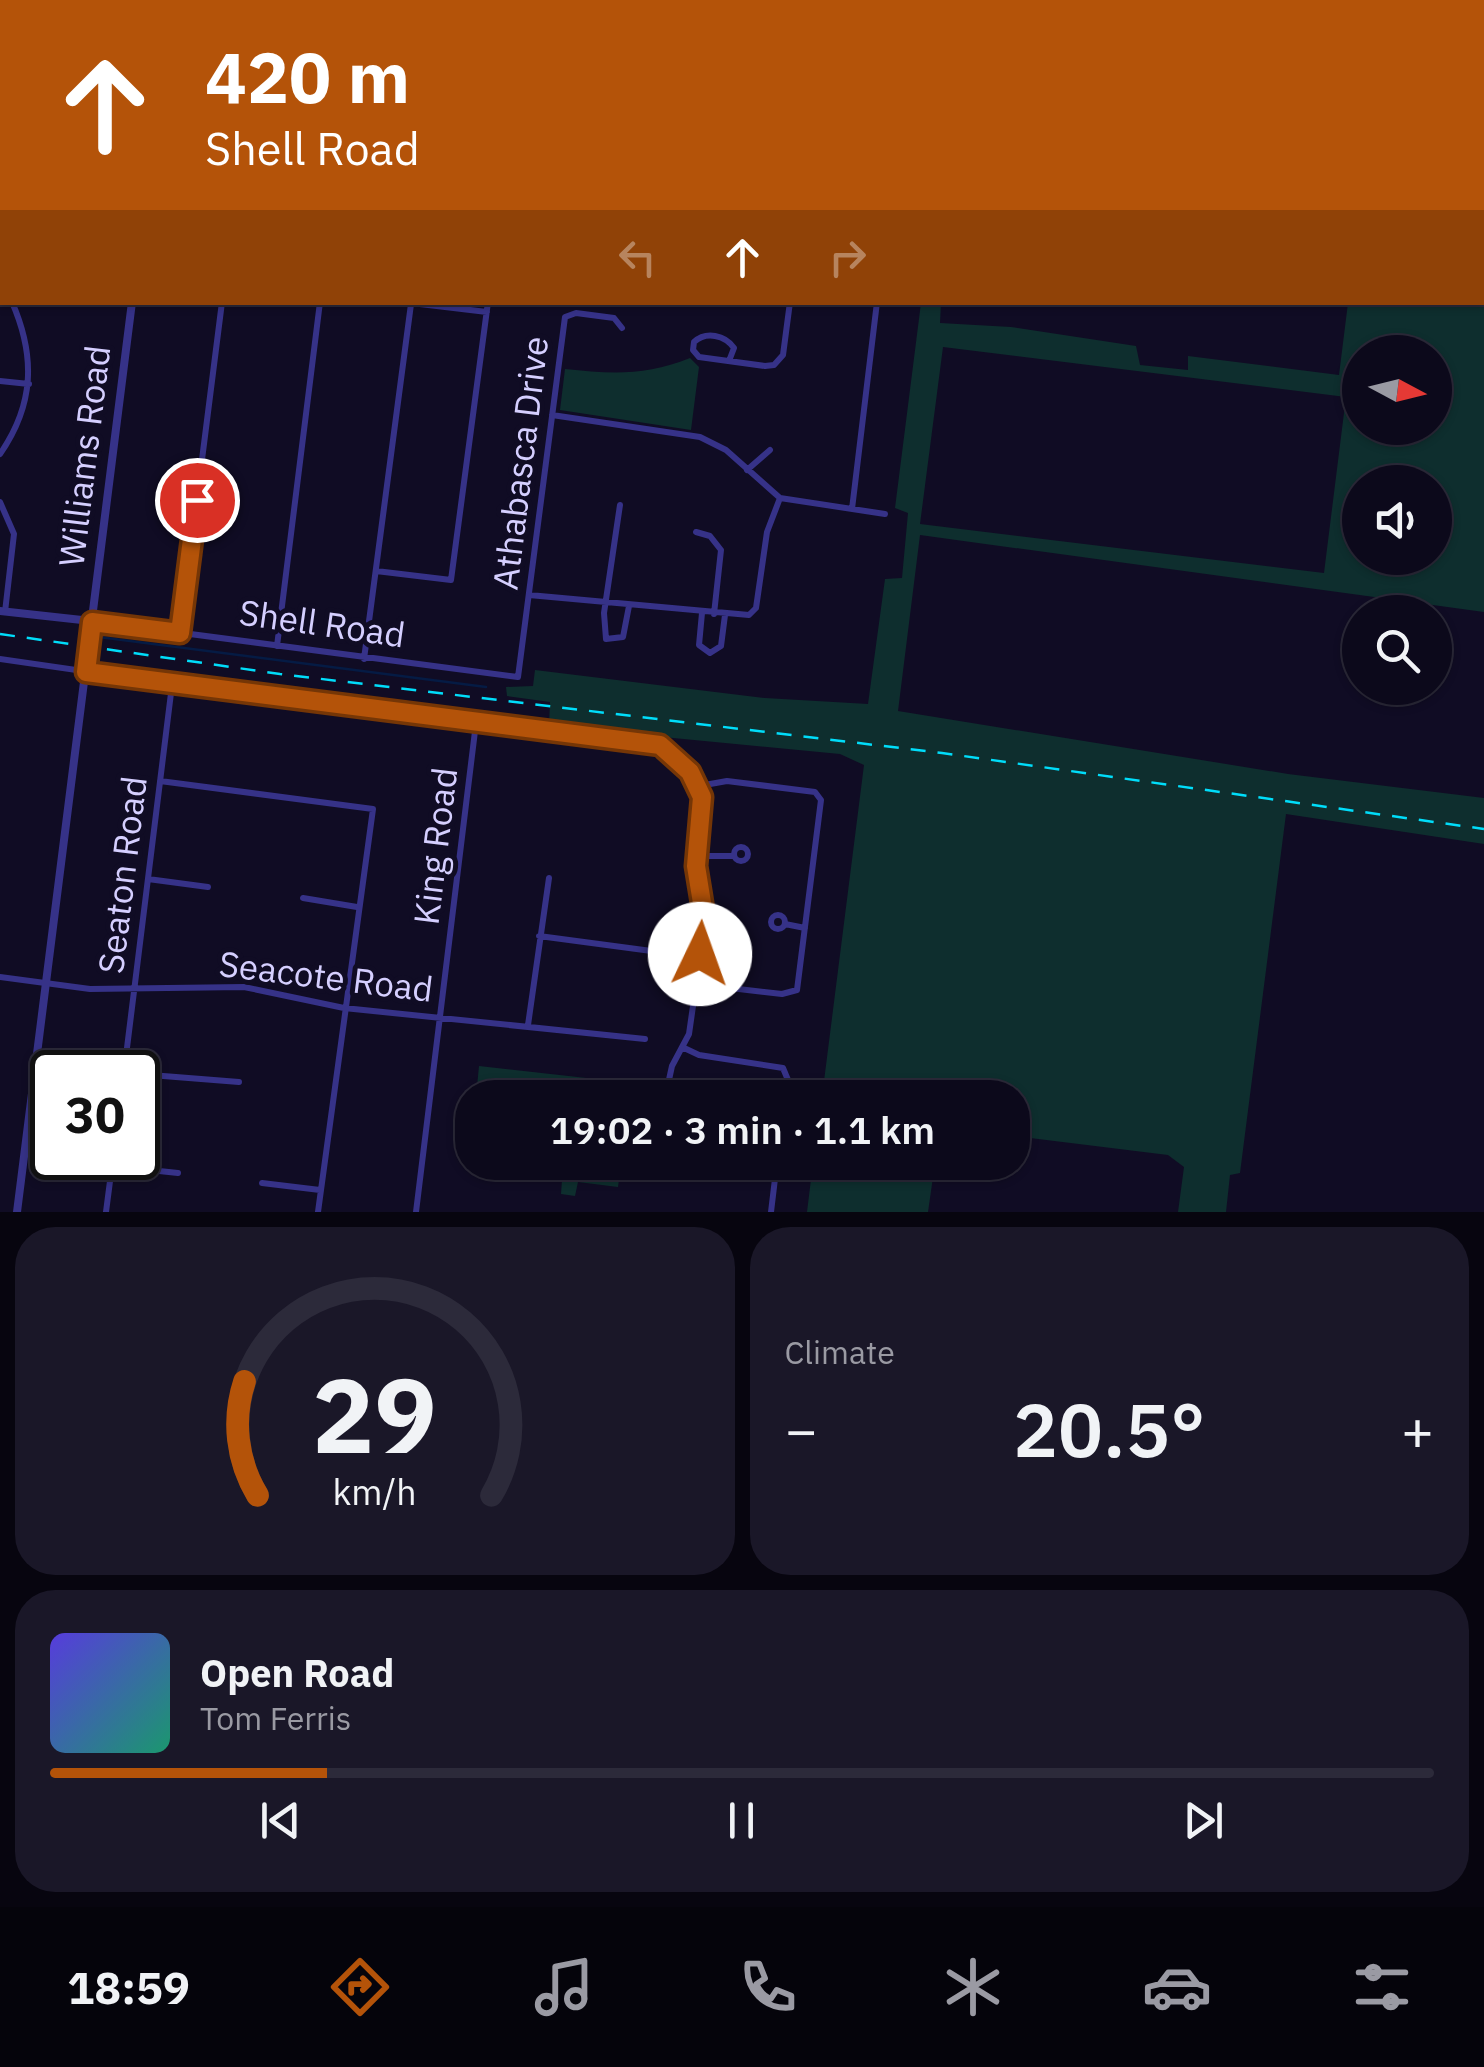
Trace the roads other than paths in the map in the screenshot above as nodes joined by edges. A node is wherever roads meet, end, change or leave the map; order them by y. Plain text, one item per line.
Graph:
1 (13, 305) edge
2 (132, 305) edge
3 (222, 305) edge
4 (320, 305) edge
5 (411, 305) edge
6 (436, 305) edge
7 (789, 305) edge
8 (877, 305) edge
9 (487, 307) edge
10 (622, 328) dead end
11 (729, 361) junction
12 (0, 381) edge
13 (29, 384) junction
14 (552, 415) junction
15 (770, 450) dead end
16 (0, 454) edge
17 (748, 470) junction
18 (780, 498) junction
19 (0, 502) edge
20 (620, 505) dead end
21 (852, 509) junction
22 (886, 514) dead end
23 (696, 532) dead end
24 (376, 572) junction
25 (529, 595) junction
26 (606, 604) junction
27 (629, 606) junction
28 (2, 611) edge
29 (702, 613) junction
30 (714, 614) junction
31 (725, 615) junction
32 (92, 622) junction
33 (180, 633) junction
34 (277, 646) junction
35 (0, 659) edge
36 (364, 659) junction
37 (86, 672) junction
38 (518, 678) joint
39 (172, 684) junction
40 (476, 724) junction
41 (160, 781) junction
42 (699, 786) junction
43 (696, 856) junction
44 (734, 856) dead end
45 (550, 878) dead end
46 (148, 880) junction
47 (208, 887) dead end
48 (303, 898) dead end
49 (357, 907) junction
50 (786, 924) dead end
51 (805, 928) junction
52 (538, 936) junction
53 (659, 952) dead end
54 (0, 978) edge
55 (46, 984) junction
56 (696, 984) junction
57 (134, 987) junction
58 (344, 1008) junction
59 (441, 1018) junction
60 (528, 1026) junction
61 (644, 1039) dead end
62 (682, 1047) junction
63 (127, 1050) edge
64 (160, 1076) edge
65 (669, 1080) edge
66 (788, 1080) edge
67 (239, 1082) dead end
68 (160, 1169) edge
69 (178, 1172) dead end
70 (110, 1180) edge
71 (775, 1180) edge
72 (262, 1183) dead end
73 (320, 1190) junction
74 (17, 1212) edge
75 (106, 1212) edge
76 (318, 1212) edge
77 (416, 1212) edge
78 (771, 1212) edge

1 - 13 street
2 - 32 street, Williams Road
3 - 33 street
4 - 34 street
5 - 24 street
6 - 9 street
7 - 11 street
8 - 21 street
9 - 24 street
10 - 14 street, Athabasca Drive
11 - 11 street
12 - 13 street
13 - 16 street
14 - 17 street
14 - 25 street, Athabasca Drive
15 - 17 street
17 - 18 street
18 - 21 street
18 - 31 street
19 - 28 street
20 - 26 street
21 - 22 street
23 - 30 street
24 - 36 street
25 - 26 street
25 - 38 street, Athabasca Drive
26 - 27 street
26 - 27 street
27 - 29 street
28 - 32 street, Shell Road
29 - 30 street
29 - 31 street
30 - 31 street
32 - 33 street, Shell Road
32 - 37 street, Williams Road
33 - 34 street, Shell Road
34 - 36 street, Shell Road
35 - 37 street
36 - 38 street, Shell Road
37 - 39 street
37 - 55 street, Williams Road
39 - 40 street
39 - 41 street, Seaton Road
40 - 42 street
40 - 59 street, King Road
41 - 46 street, Seaton Road
41 - 49 street
42 - 43 street
42 - 51 street
43 - 44 street
43 - 56 street
45 - 52 street
46 - 47 street
46 - 57 street, Seaton Road
48 - 49 street
49 - 58 street
50 - 51 street
51 - 56 street
52 - 53 street
52 - 60 street
54 - 55 street, Seacote Road
55 - 57 street, Seacote Road
55 - 74 street, Williams Road
56 - 62 street
57 - 58 street, Seacote Road
57 - 63 street, Seaton Road
58 - 59 street, Seacote Road
58 - 73 street
59 - 60 street, Seacote Road
59 - 77 street, King Road
60 - 61 street, Seacote Road
62 - 65 street
62 - 66 street
64 - 67 street
68 - 69 street
70 - 75 street
71 - 78 street
72 - 73 street
73 - 76 street

